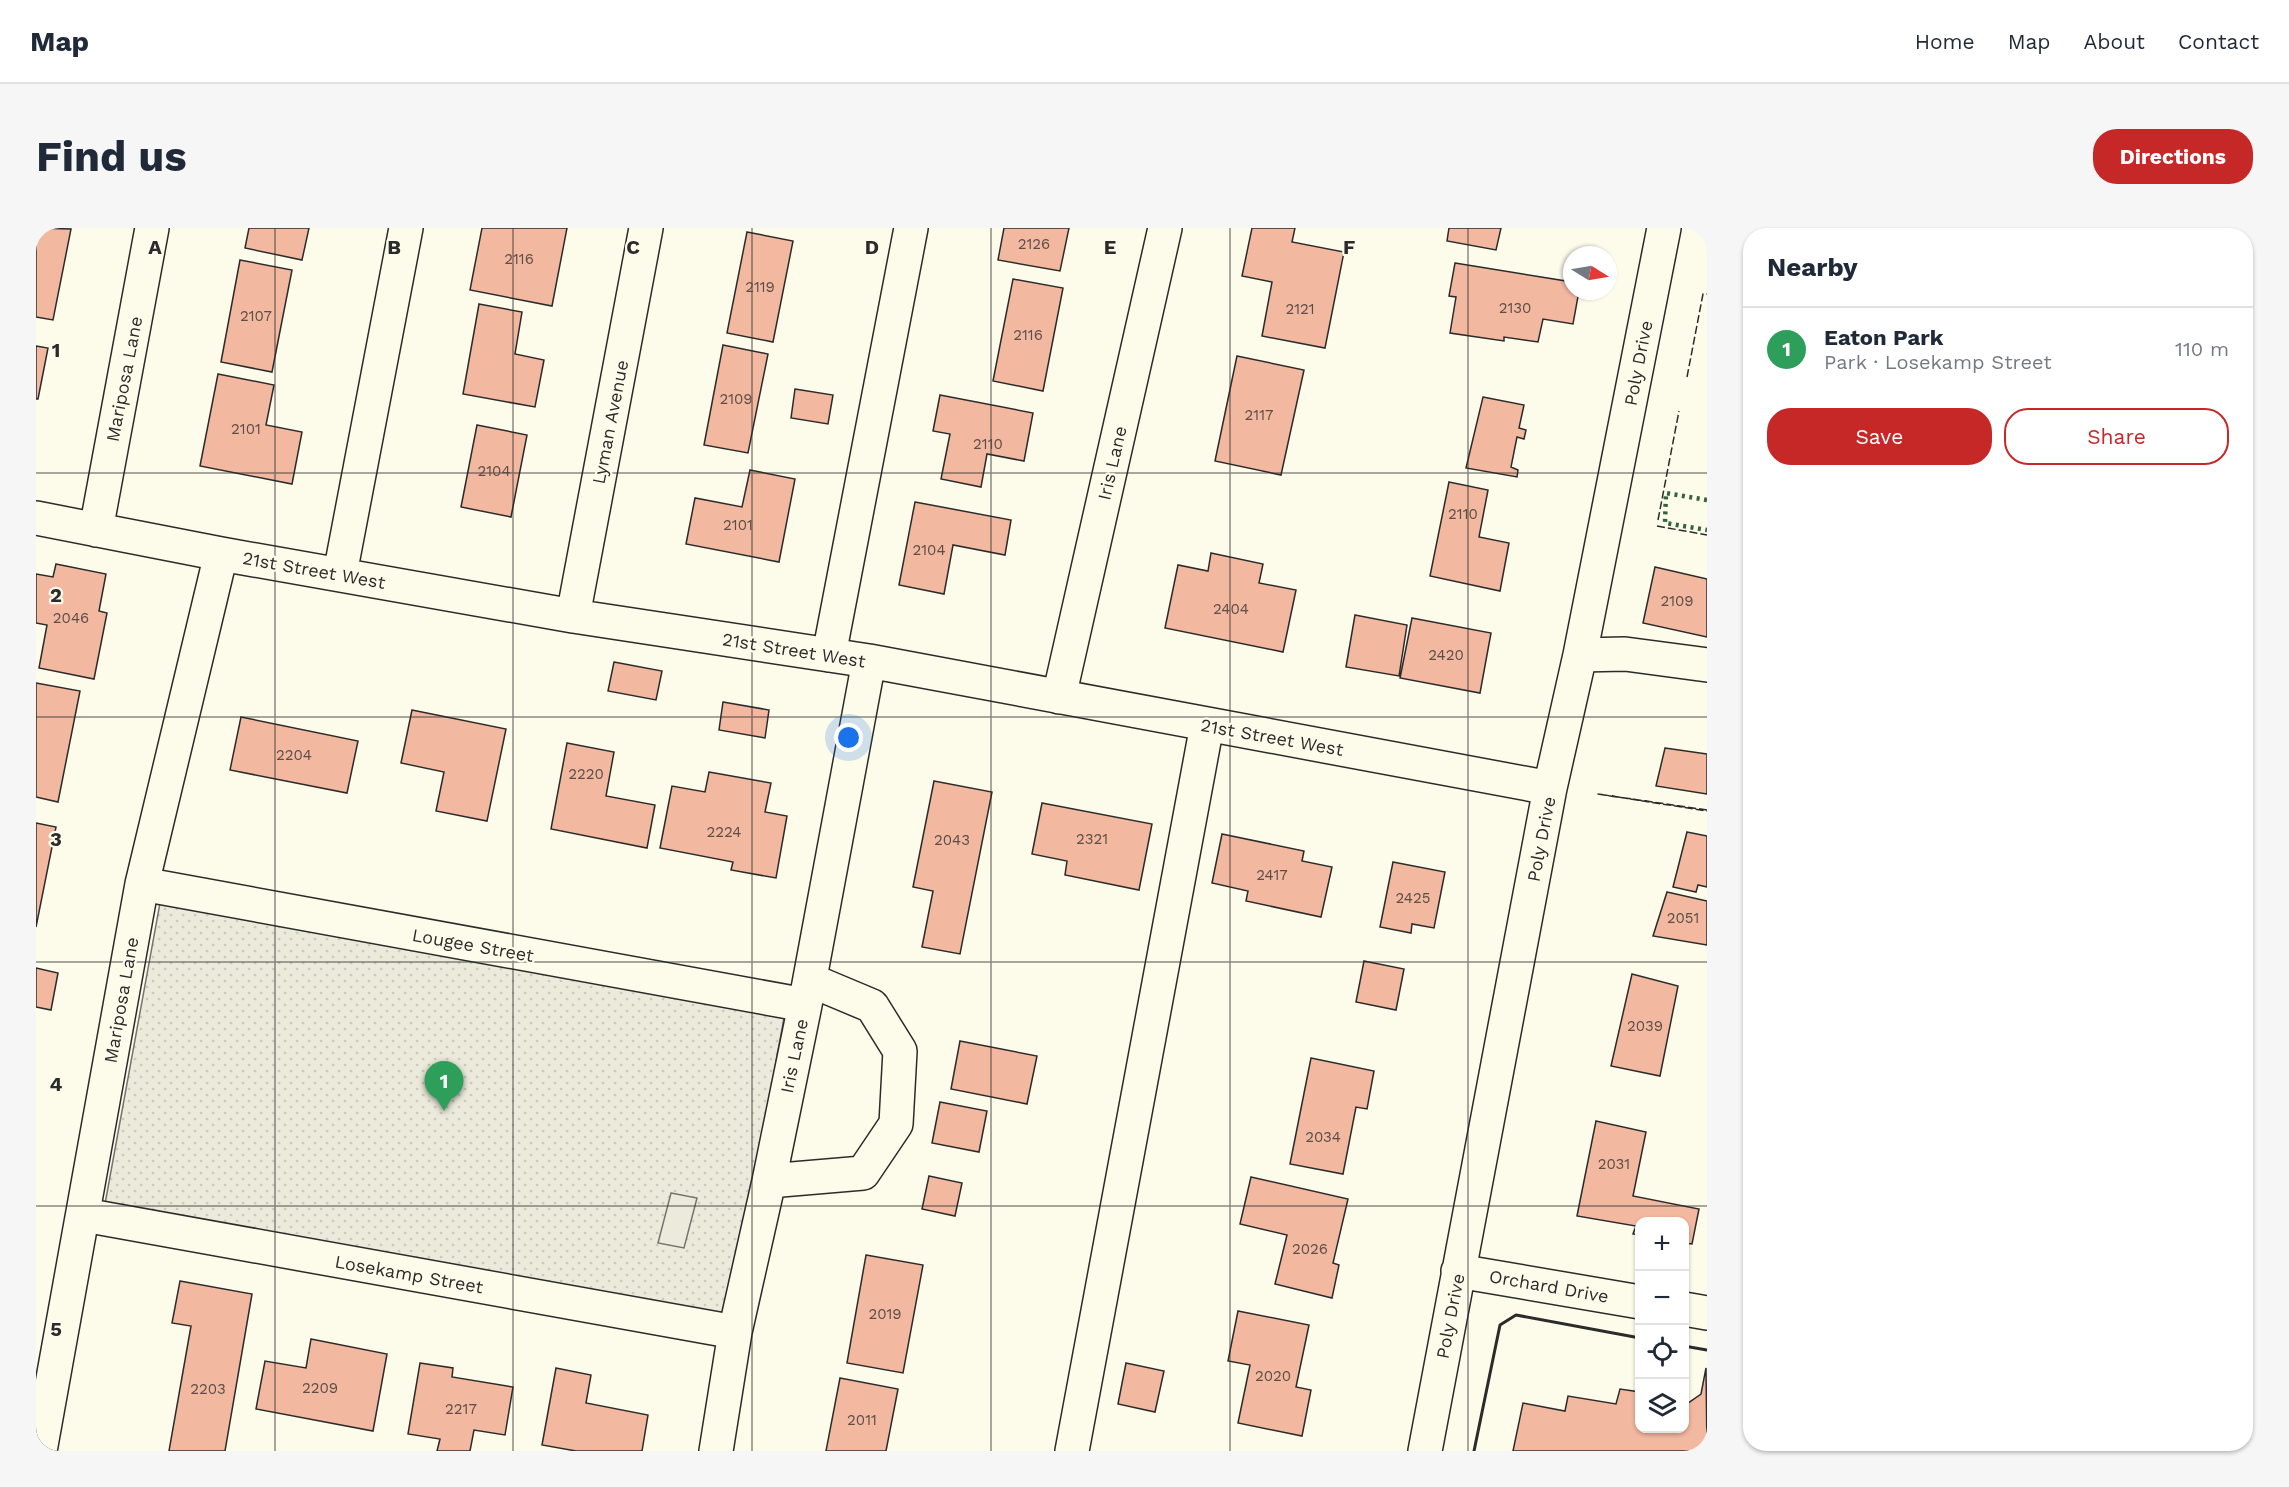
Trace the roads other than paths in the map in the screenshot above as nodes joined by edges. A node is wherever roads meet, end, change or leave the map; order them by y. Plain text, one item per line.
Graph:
1 (152, 228) edge
2 (406, 228) edge
3 (646, 228) edge
4 (911, 228) edge
5 (1165, 228) edge
6 (1664, 228) edge
7 (36, 518) edge
8 (96, 530) junction
9 (221, 554) junction
10 (340, 574) junction
11 (573, 616) junction
12 (829, 655) junction
13 (1580, 655) junction
14 (868, 661) junction
15 (1707, 665) edge
16 (1059, 697) junction
17 (1207, 725) junction
18 (1550, 788) junction
19 (142, 884) junction
20 (807, 993) junction
21 (769, 1181) junction
22 (84, 1215) junction
23 (1458, 1271) junction
24 (1635, 1301) edge
25 (1689, 1310) edge
26 (1707, 1313) edge
27 (735, 1332) junction
28 (40, 1451) edge
29 (716, 1451) edge
30 (1072, 1451) edge
31 (1425, 1451) edge

1 - 8 street, Mariposa Lane
2 - 10 street
3 - 11 street, Lyman Avenue
4 - 12 street
5 - 16 street, Iris Lane
6 - 13 street, Poly Drive
7 - 8 street, 21st Street West
8 - 9 street, 21st Street West
9 - 10 street, 21st Street West
9 - 19 street, Mariposa Lane
10 - 11 street, 21st Street West
11 - 12 street, 21st Street West
12 - 14 street, 21st Street West
13 - 15 street
13 - 18 street, Poly Drive
14 - 16 street, 21st Street West
14 - 20 street, Iris Lane
16 - 17 street, 21st Street West
17 - 18 street, 21st Street West
17 - 30 street
18 - 23 street, Poly Drive
19 - 20 street, Lougee Street
19 - 22 street, Mariposa Lane
20 - 21 street, Iris Lane
20 - 21 street, Lougee Street
21 - 27 street, Iris Lane
22 - 27 street, Losekamp Street
22 - 28 street, Mariposa Lane
23 - 24 street, Orchard Drive
23 - 31 street, Poly Drive
25 - 26 street
27 - 29 street, Iris Lane

